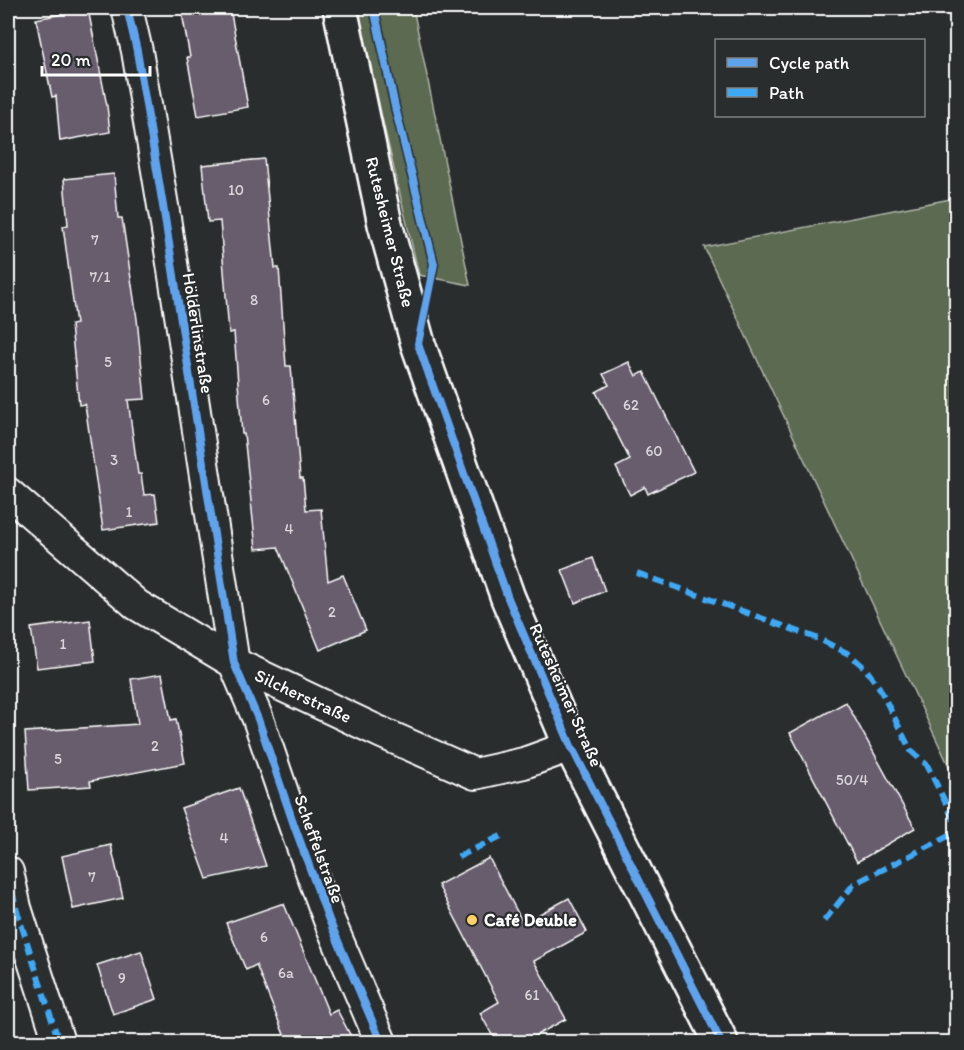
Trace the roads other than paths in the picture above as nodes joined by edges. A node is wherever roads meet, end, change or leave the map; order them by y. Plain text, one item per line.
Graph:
1 (127, 8) edge
2 (340, 8) edge
3 (8, 493) edge
4 (234, 663) junction
5 (571, 746) junction
6 (8, 872) edge
7 (59, 1042) edge
8 (381, 1042) edge
9 (721, 1042) edge

1 - 4 street, Hölderlinstraße
2 - 5 street, Rutesheimer Straße
3 - 4 street, Silcherstraße
4 - 5 street, Silcherstraße
4 - 8 street, Scheffelstraße
5 - 9 street, Rutesheimer Straße
6 - 7 street

